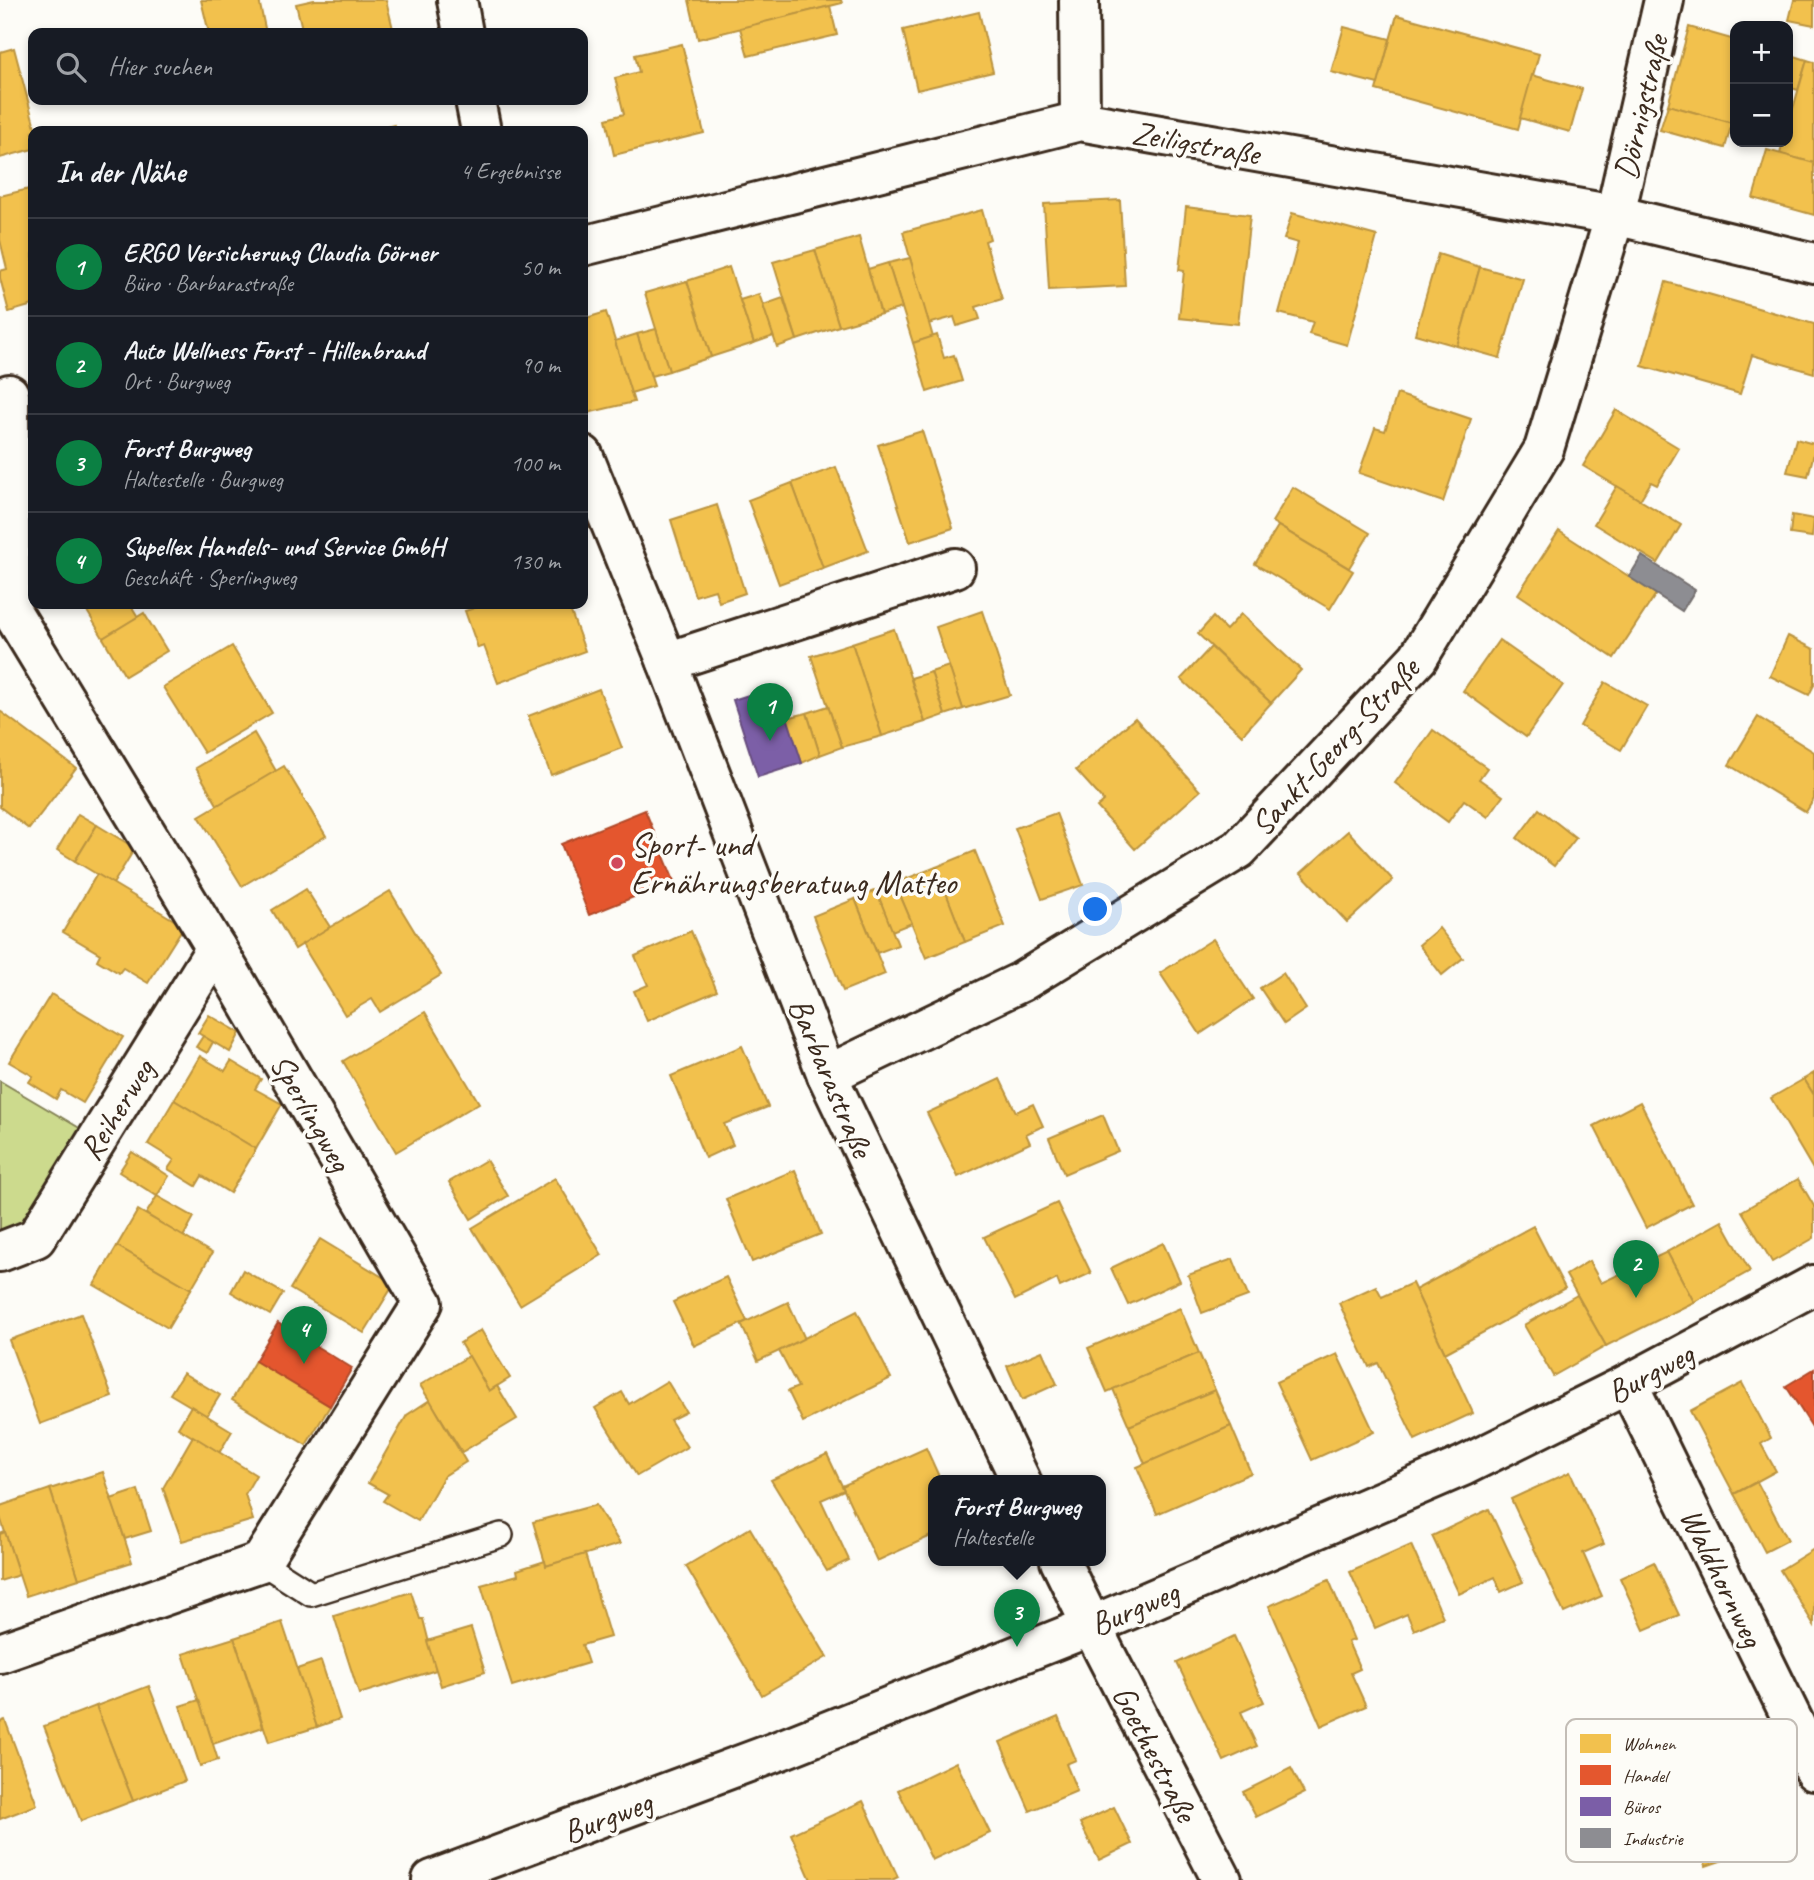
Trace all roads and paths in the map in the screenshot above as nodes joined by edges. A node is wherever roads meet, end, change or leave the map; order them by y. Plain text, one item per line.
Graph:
1 (457, 0) edge
2 (1079, 0) edge
3 (1664, 0) edge
4 (462, 28) edge
5 (476, 105) edge
6 (1080, 121) junction
7 (480, 126) edge
8 (1615, 215) junction
9 (588, 245) edge
10 (1814, 263) edge
11 (14, 390) edge
12 (588, 468) edge
13 (955, 568) dead end
14 (5, 615) edge
15 (667, 662) junction
16 (216, 947) junction
17 (827, 1075) junction
18 (0, 1252) edge
19 (1814, 1285) edge
20 (1628, 1384) junction
21 (1018, 1475) edge
22 (501, 1535) dead end
23 (261, 1562) junction
24 (1062, 1566) edge
25 (1091, 1626) junction
26 (0, 1653) edge
27 (1793, 1719) edge
28 (1797, 1727) edge
29 (1814, 1771) edge
30 (432, 1880) edge
31 (1222, 1880) edge

1 - 4 street
2 - 6 street
3 - 8 street, Dörnigstraße
5 - 7 street
6 - 8 street, Zeiligstraße
6 - 9 street, Zeiligstraße
8 - 10 street, Zeiligstraße
8 - 17 street, Sankt-Georg-Straße
11 - 14 street, Sperlingweg
12 - 15 street, Barbarastraße
13 - 15 street
14 - 16 street, Sperlingweg
15 - 17 street, Barbarastraße
16 - 18 street, Reiherweg
16 - 23 street, Sperlingweg
17 - 21 street, Barbarastraße
19 - 20 street, Burgweg
20 - 25 street, Burgweg
20 - 27 street, Waldhornweg
22 - 23 lane
23 - 26 street
24 - 25 street
25 - 30 street, Burgweg
25 - 31 street, Goethestraße
28 - 29 street, Waldhornweg

